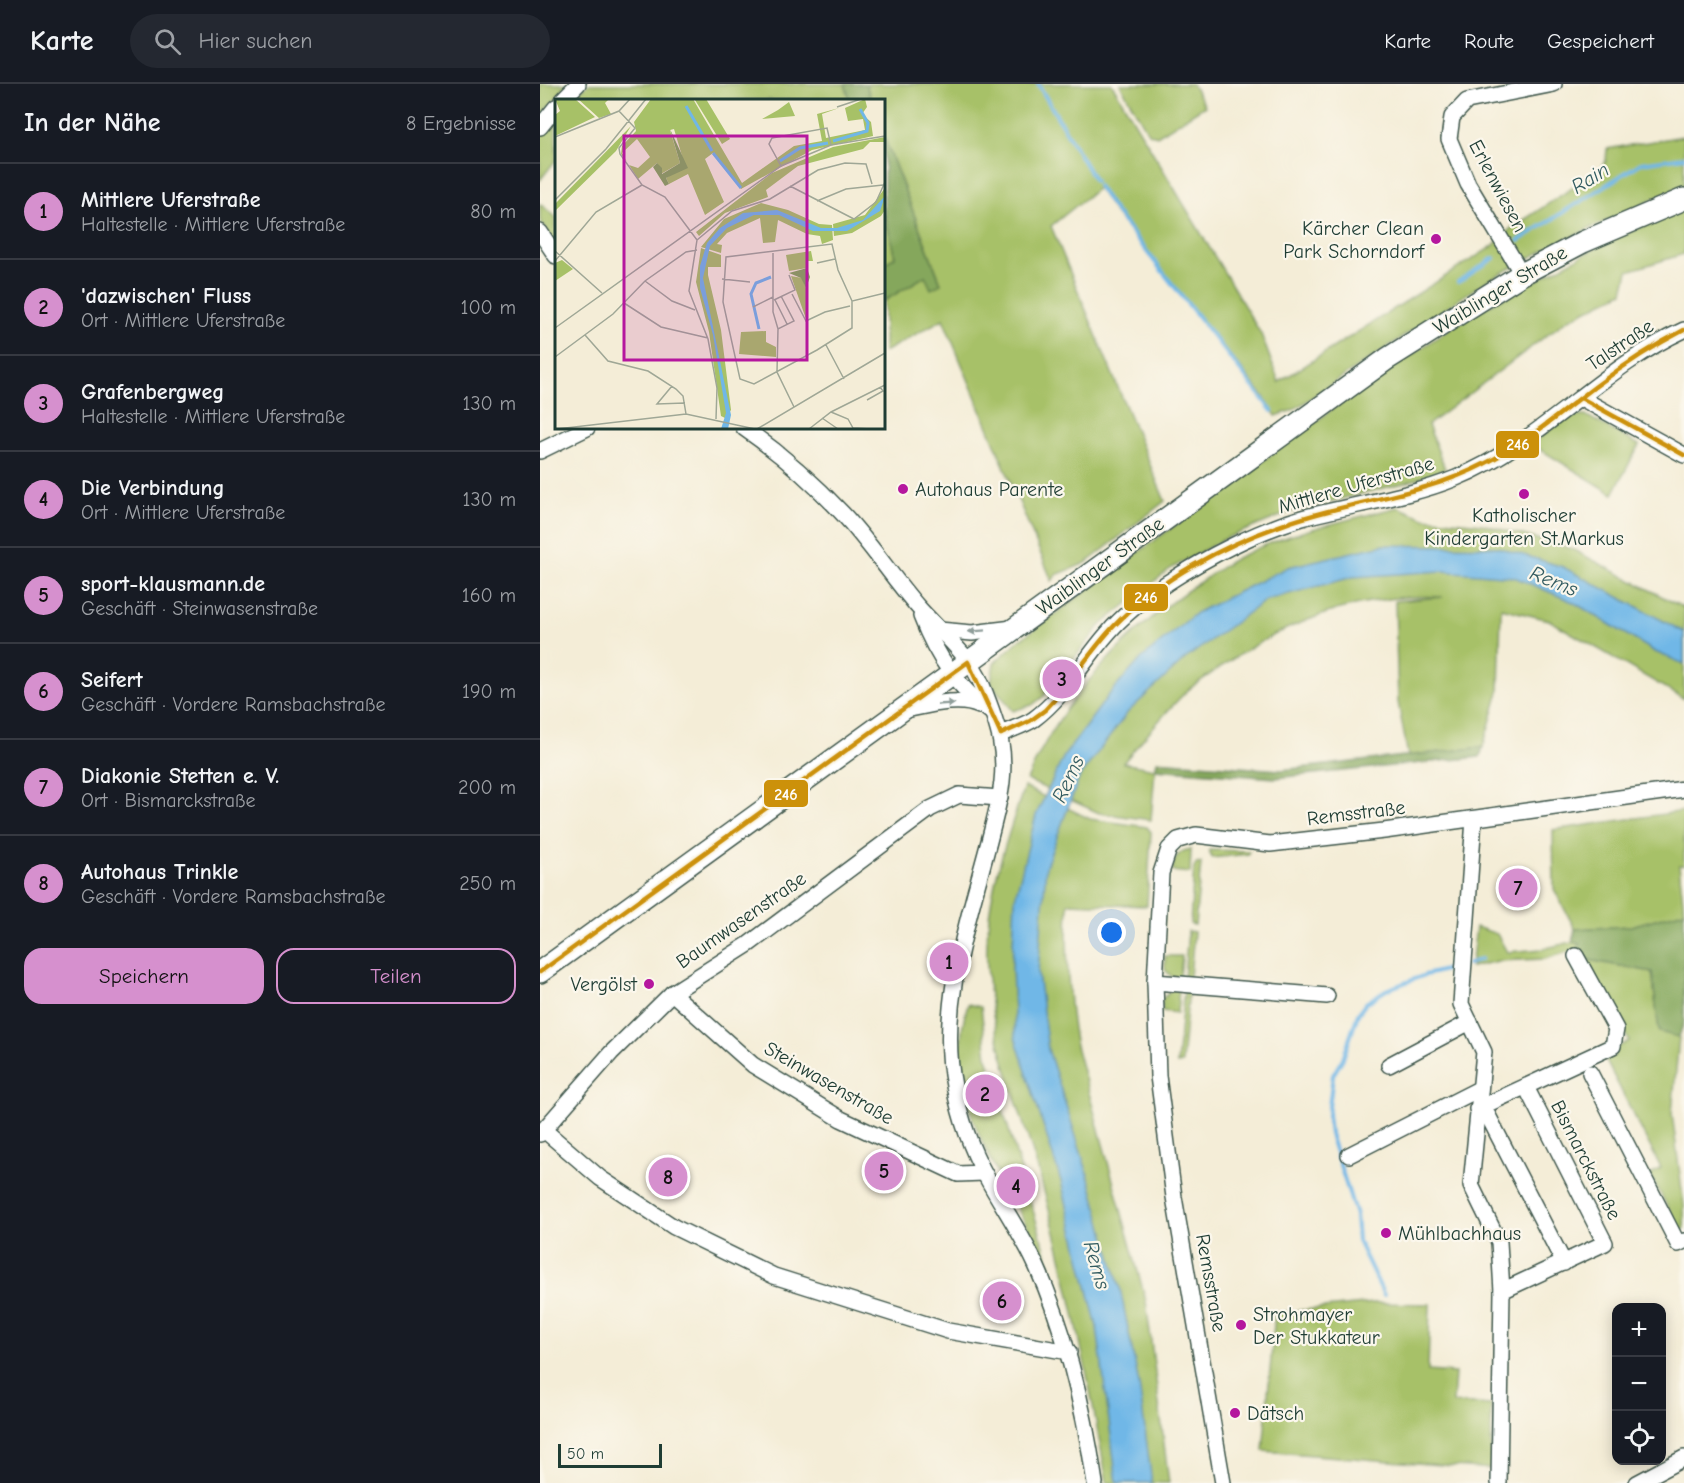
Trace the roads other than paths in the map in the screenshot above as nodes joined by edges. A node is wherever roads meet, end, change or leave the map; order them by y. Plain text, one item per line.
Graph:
1 (578, 84) edge
2 (1554, 84) edge
3 (563, 99) edge
4 (555, 108) edge
5 (540, 127) edge
6 (1684, 199) edge
7 (540, 232) edge
8 (555, 254) edge
9 (1522, 274) junction
10 (1684, 330) edge
11 (1581, 398) junction
12 (585, 429) edge
13 (745, 429) edge
14 (540, 451) edge
15 (1684, 455) edge
16 (917, 606) junction
17 (1016, 627) junction
18 (939, 630) junction
19 (959, 668) junction
20 (900, 711) junction
21 (990, 711) junction
22 (1001, 734) junction
23 (1684, 789) edge
24 (1000, 798) junction
25 (1474, 819) junction
26 (1576, 956) dead end
27 (540, 972) edge
28 (1155, 982) junction
29 (672, 993) junction
30 (1327, 996) dead end
31 (1470, 1022) junction
32 (1389, 1065) dead end
33 (1590, 1074) dead end
34 (1526, 1087) junction
35 (1479, 1089) junction
36 (1480, 1108) junction
37 (542, 1132) edge
38 (1349, 1155) dead end
39 (984, 1173) junction
40 (1684, 1241) edge
41 (1564, 1263) junction
42 (1502, 1291) junction
43 (1069, 1352) junction
44 (1684, 1458) edge
45 (1095, 1483) edge
46 (1223, 1483) edge
47 (1499, 1483) edge
48 (1637, 1483) edge

1 - 3 street
2 - 9 street, Erlenwiesen
4 - 5 street
6 - 9 main road, Waiblinger Straße
7 - 8 street
9 - 17 main road, Waiblinger Straße
10 - 11 street, Talstraße
11 - 15 street
11 - 22 street, Mittlere Uferstraße
12 - 14 street
13 - 16 street
16 - 18 street
16 - 19 street
17 -> 18 street
17 - 19 main road, Waiblinger Straße
18 - 19 street
19 - 20 main road, Waiblinger Straße
19 - 21 street
20 -> 21 street
20 - 27 main road, Waiblinger Straße
21 - 22 street
22 - 24 street
23 - 25 street, Remsstraße
24 - 29 street, Baumwasenstraße
24 - 39 street
25 - 28 street, Remsstraße
25 - 31 street
26 - 34 street, Bismarckstraße
28 - 30 street
28 - 46 street, Remsstraße
29 - 37 street, Baumwasenstraße
29 - 39 street, Steinwasenstraße
31 - 32 street
31 - 35 street
33 - 40 street
34 - 36 street, Bismarckstraße
34 - 41 street, Bismarckstraße
35 - 36 street
35 - 38 street
36 - 41 street
36 - 42 street
37 - 43 street
39 - 43 street
41 - 42 street, Bismarckstraße
42 - 47 street
43 - 45 street
44 - 48 street

